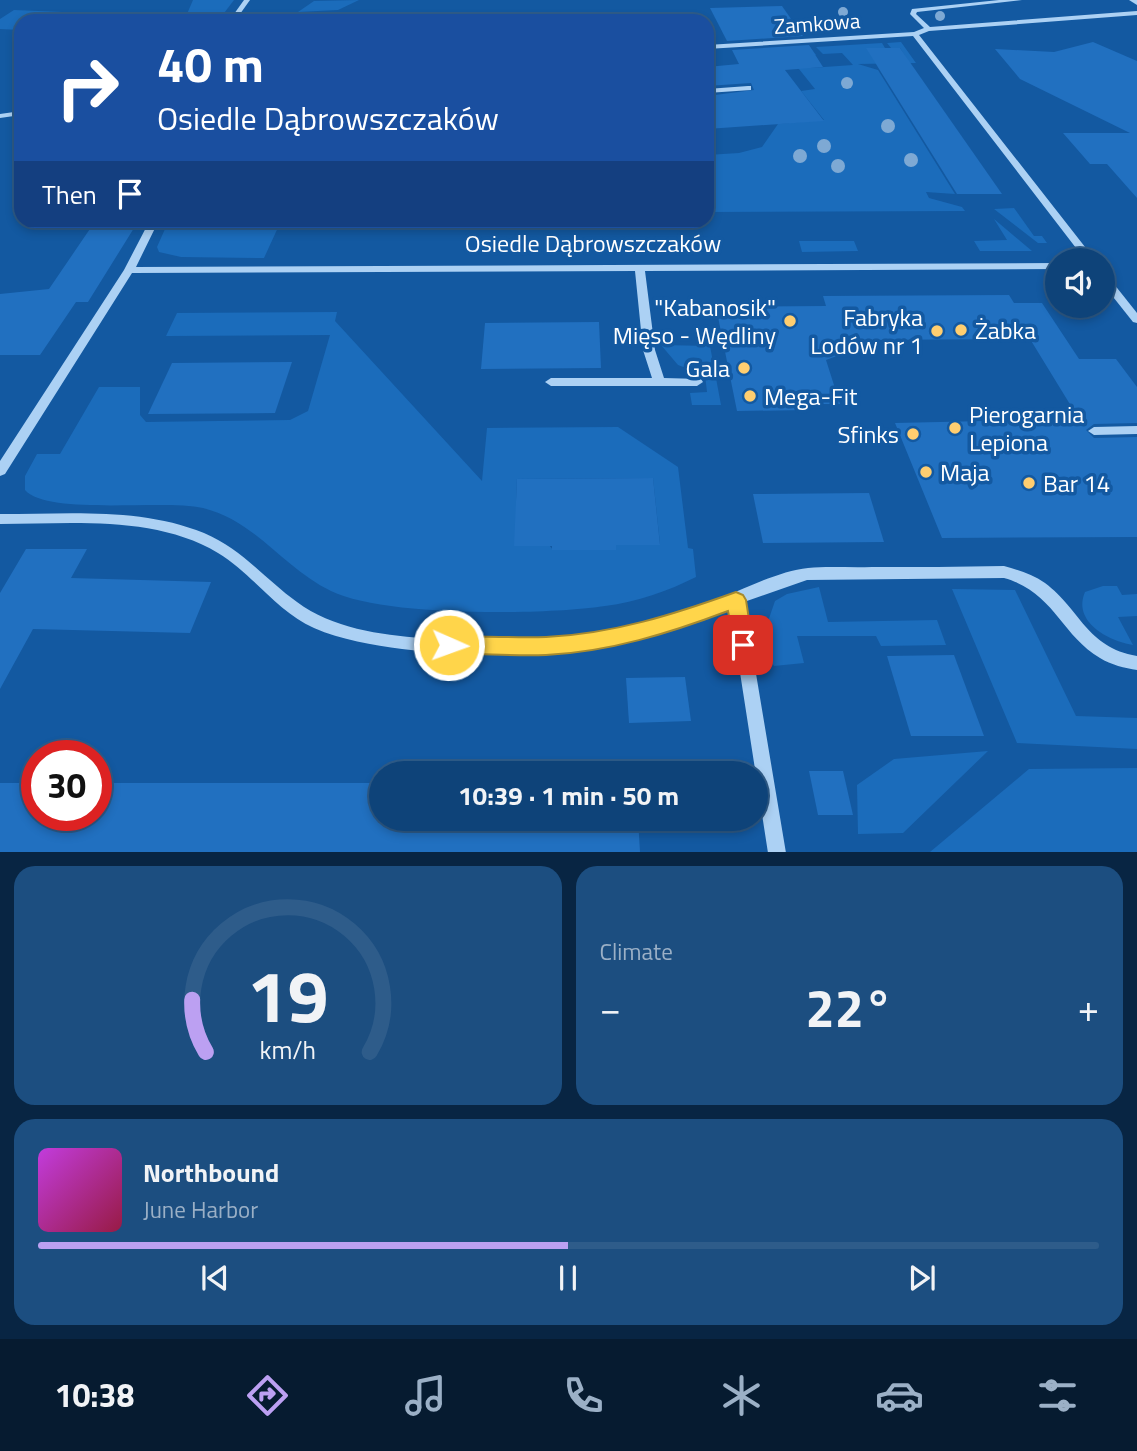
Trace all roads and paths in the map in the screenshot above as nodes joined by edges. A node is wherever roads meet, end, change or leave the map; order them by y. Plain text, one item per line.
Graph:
1 (1019, 0) edge
2 (1132, 0) edge
3 (1137, 3) edge
4 (1137, 13) edge
5 (928, 29) junction
6 (915, 34) junction
7 (714, 47) edge
8 (747, 88) dead end
9 (714, 90) edge
10 (151, 228) edge
11 (1081, 248) edge
12 (1045, 266) edge
13 (640, 267) junction
14 (128, 270) junction
15 (1115, 292) edge
16 (1137, 320) edge
17 (551, 382) dead end
18 (659, 382) junction
19 (698, 382) dead end
20 (1137, 430) edge
21 (1094, 431) dead end
22 (0, 471) edge
23 (0, 519) edge
24 (736, 600) junction
25 (1137, 663) edge
26 (777, 852) edge

1 - 5 street
2 - 3 street
4 - 5 street, Zamkowa
5 - 6 street, Zamkowa
6 - 7 street, Zamkowa
6 - 11 street
8 - 9 street
10 - 14 street
12 - 13 street, Osiedle Dąbrowszczaków
13 - 14 street, Osiedle Dąbrowszczaków
13 - 18 street
14 - 22 street
15 - 16 street
17 - 18 street
18 - 19 street
20 - 21 street
23 - 24 street
24 - 25 street
24 - 26 street

